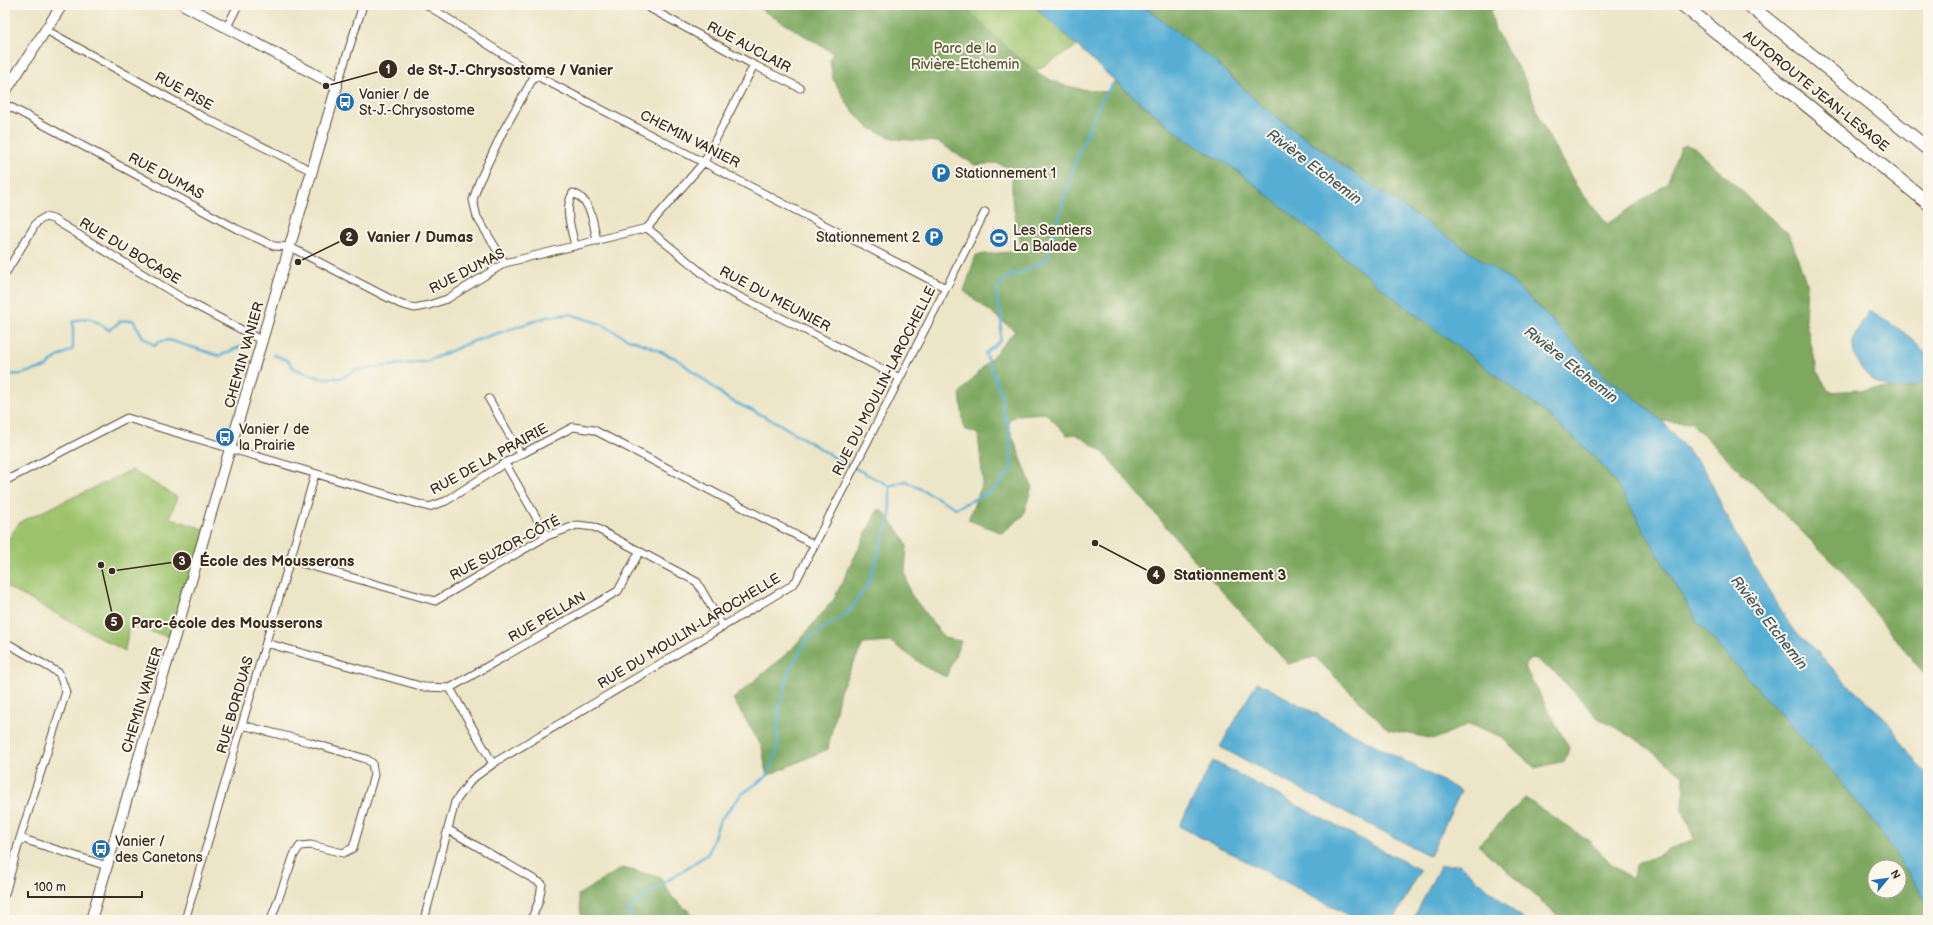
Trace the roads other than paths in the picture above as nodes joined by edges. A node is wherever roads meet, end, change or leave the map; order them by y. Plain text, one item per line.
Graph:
1 (62, 5) edge
2 (184, 5) edge
3 (238, 5) edge
4 (363, 5) edge
5 (427, 5) edge
6 (644, 5) edge
7 (1683, 5) edge
8 (1749, 5) edge
9 (226, 28) junction
10 (46, 30) junction
11 (754, 65) junction
12 (535, 75) junction
13 (337, 86) junction
14 (800, 88) dead end
15 (5, 92) edge
16 (5, 104) edge
17 (1928, 149) edge
18 (704, 162) junction
19 (312, 172) junction
20 (1928, 203) edge
21 (985, 212) dead end
22 (647, 228) junction
23 (597, 241) junction
24 (575, 246) junction
25 (290, 247) junction
26 (505, 263) junction
27 (5, 274) edge
28 (946, 288) junction
29 (262, 341) junction
30 (900, 378) junction
31 (489, 399) dead end
32 (231, 449) junction
33 (521, 455) junction
34 (505, 463) junction
35 (316, 474) junction
36 (5, 481) edge
37 (547, 536) junction
38 (815, 545) junction
39 (640, 552) junction
40 (290, 560) junction
41 (723, 627) junction
42 (5, 642) edge
43 (266, 643) junction
44 (450, 688) junction
45 (242, 725) junction
46 (493, 764) junction
47 (449, 830) junction
48 (20, 838) junction
49 (107, 866) junction
50 (5, 894) edge
51 (91, 920) edge
52 (186, 920) edge
53 (271, 920) edge
54 (424, 920) edge
55 (531, 920) edge

1 - 10 street
2 - 9 street
3 - 9 street
4 - 13 street, CHEMIN VANIER
5 - 12 street, CHEMIN VANIER
6 - 11 street, RUE AUCLAIR
7 - 20 highway, AUTOROUTE JEAN-LESAGE
8 - 17 highway, AUTOROUTE JEAN-LESAGE
9 - 13 street
10 - 15 street
10 - 19 street, RUE PISE
11 - 14 street, RUE AUCLAIR
11 - 18 street
12 - 18 street, CHEMIN VANIER
12 - 26 street
13 - 19 street, CHEMIN VANIER
16 - 25 street, RUE DUMAS
18 - 22 street
18 - 28 street, CHEMIN VANIER
19 - 25 street, CHEMIN VANIER
21 - 28 street, RUE DU MOULIN-LAROCHELLE
22 - 23 street, RUE DUMAS
22 - 30 street, RUE DU MEUNIER
23 - 24 street, RUE DUMAS
23 - 24 street
24 - 26 street, RUE DUMAS
25 - 26 street, RUE DUMAS
25 - 29 street, CHEMIN VANIER
27 - 29 street, RUE DU BOCAGE
28 - 30 street, RUE DU MOULIN-LAROCHELLE
29 - 32 street, CHEMIN VANIER
30 - 38 street, RUE DU MOULIN-LAROCHELLE
31 - 33 street
32 - 35 street, RUE DE LA PRAIRIE
32 - 36 street, RUE DE LA PRAIRIE
32 - 49 street, CHEMIN VANIER
33 - 34 street, RUE DE LA PRAIRIE
33 - 38 street, RUE DE LA PRAIRIE
34 - 35 street, RUE DE LA PRAIRIE
34 - 37 street
35 - 40 street, RUE BORDUAS
37 - 39 street, RUE SUZOR-CÔTÉ
37 - 40 street, RUE SUZOR-CÔTÉ
38 - 41 street, RUE DU MOULIN-LAROCHELLE
39 - 41 street, RUE SUZOR-CÔTÉ
39 - 44 street, RUE PELLAN
40 - 43 street, RUE BORDUAS
41 - 46 street, RUE DU MOULIN-LAROCHELLE
42 - 48 street
43 - 44 street
43 - 45 street, RUE BORDUAS
44 - 46 street
45 - 52 street, RUE BORDUAS
45 - 53 street
46 - 47 street, RUE DU MOULIN-LAROCHELLE
47 - 54 street, RUE DU MOULIN-LAROCHELLE
47 - 55 street
48 - 49 street
48 - 50 street
49 - 51 street, CHEMIN VANIER

